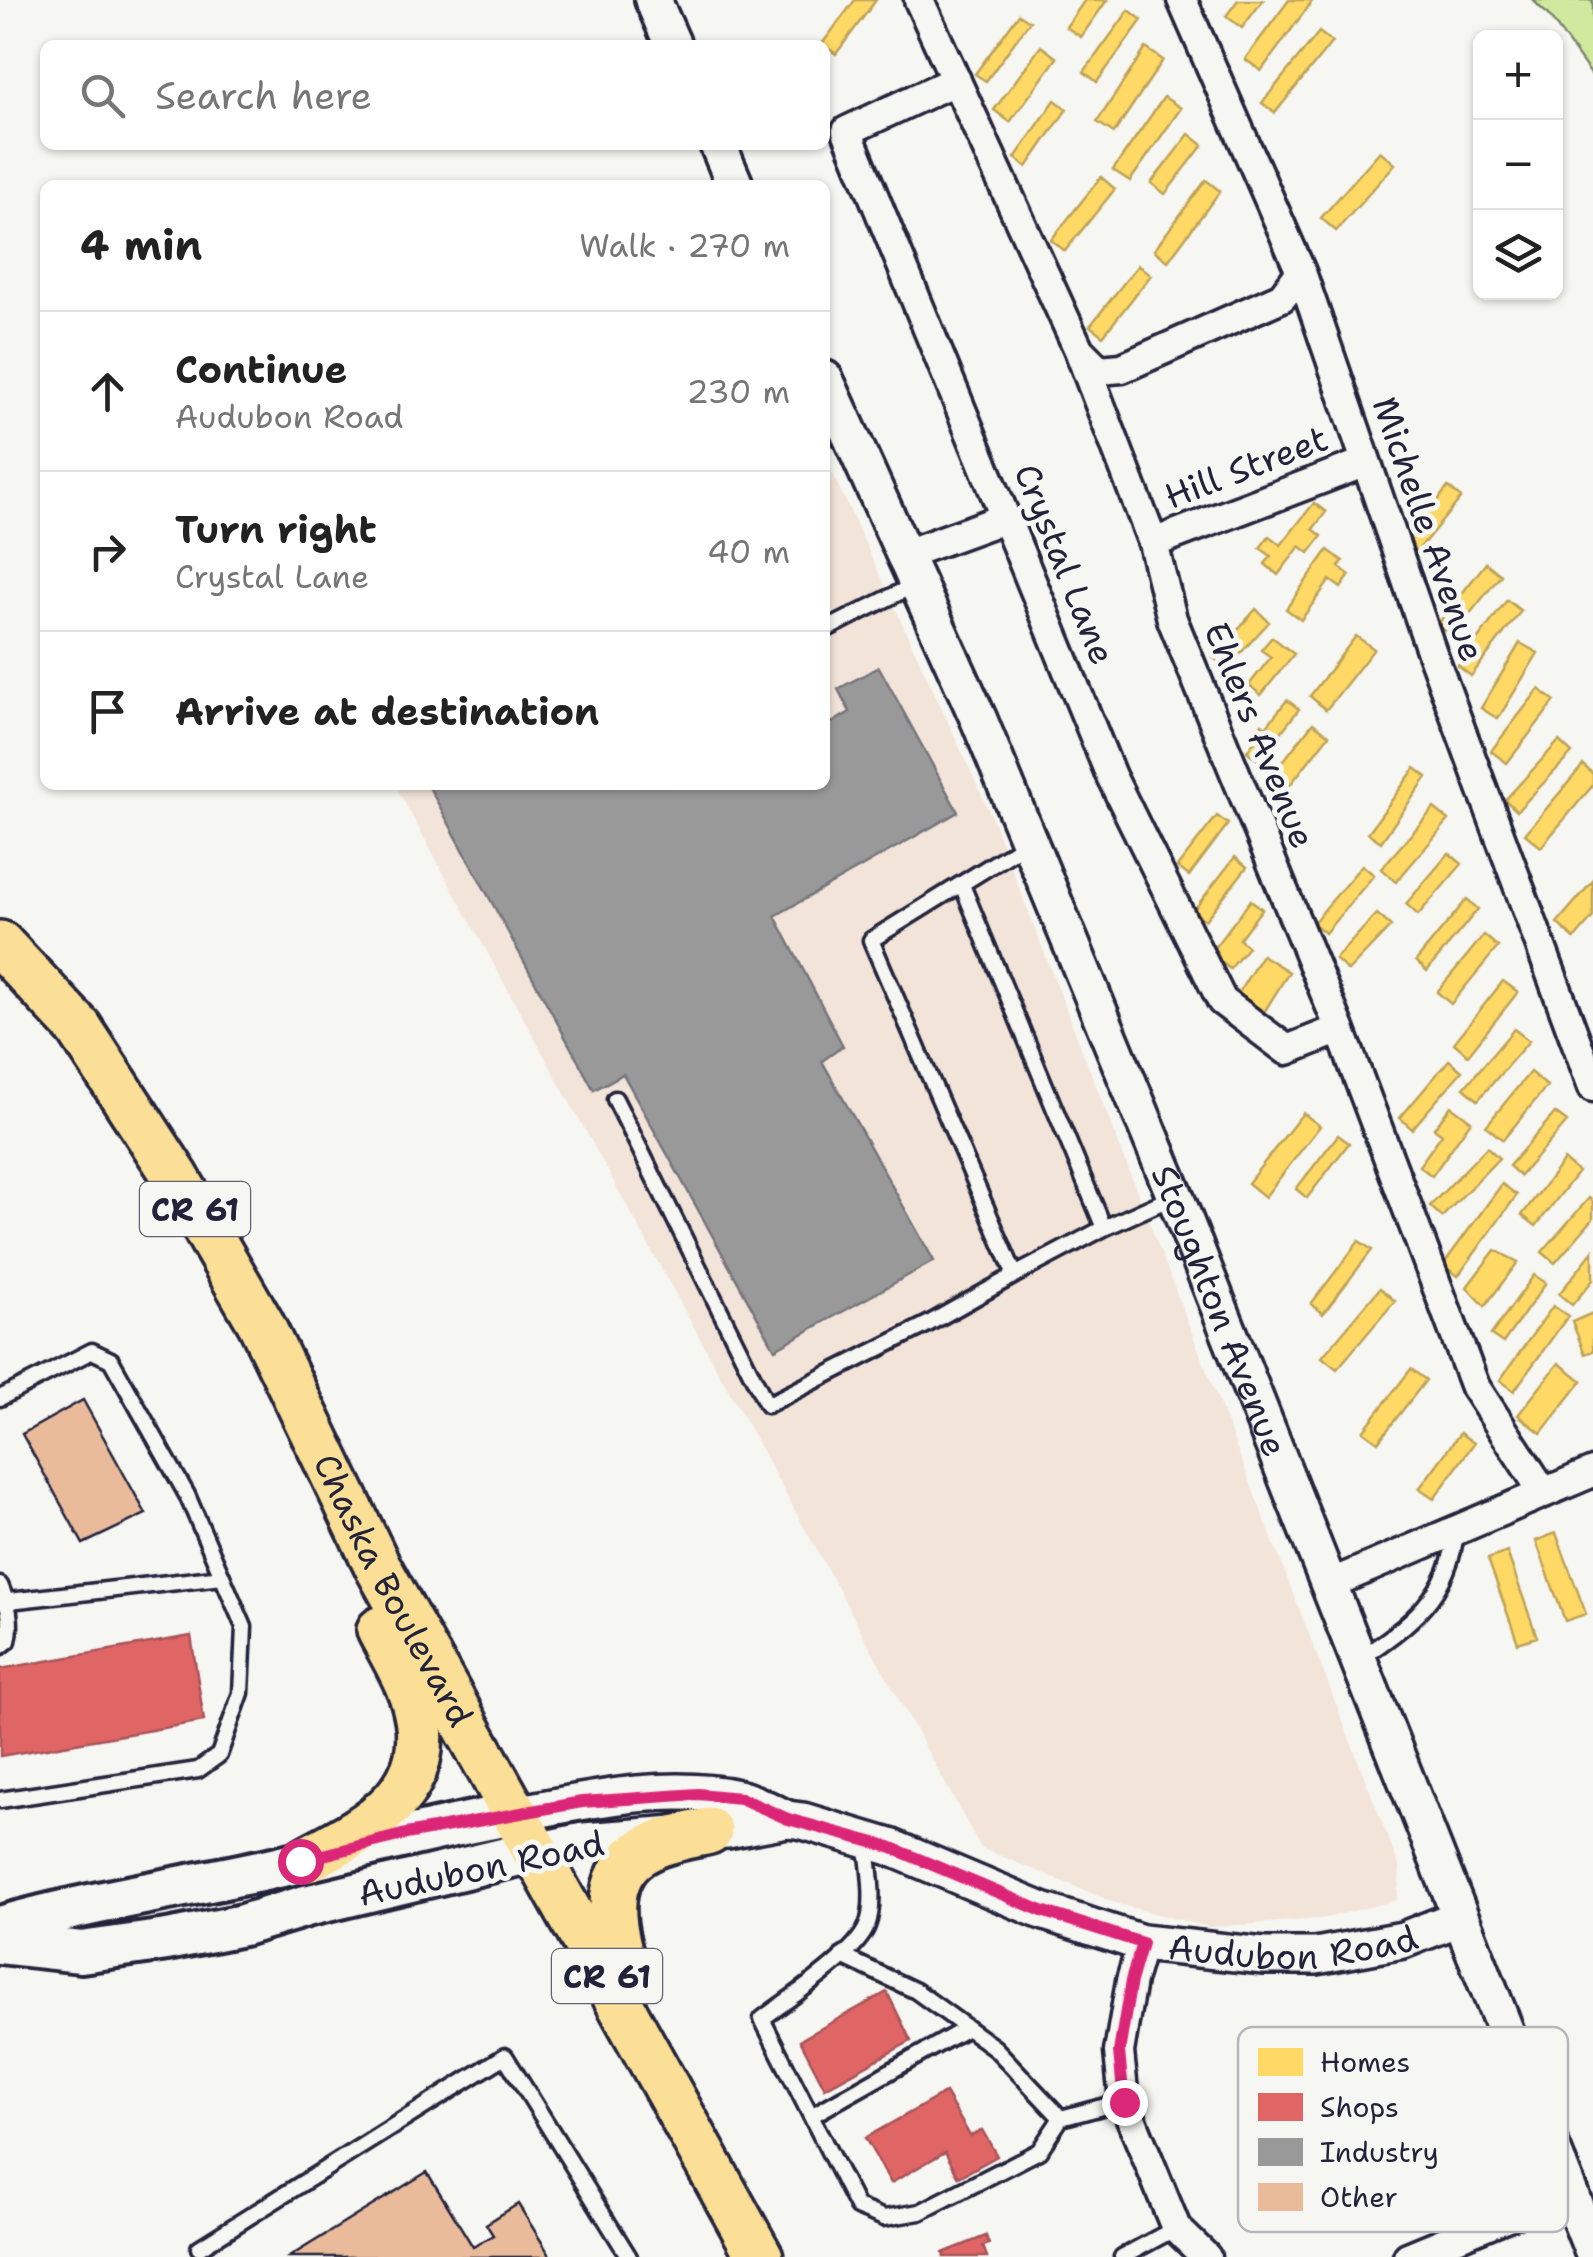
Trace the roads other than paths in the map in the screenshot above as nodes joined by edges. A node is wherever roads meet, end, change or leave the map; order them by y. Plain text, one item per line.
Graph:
1 (654, 0) edge
2 (920, 0) edge
3 (1182, 0) edge
4 (671, 40) edge
5 (956, 80) junction
6 (720, 150) edge
7 (734, 180) edge
8 (1301, 272) junction
9 (1079, 350) junction
10 (830, 395) edge
11 (1366, 462) junction
12 (1005, 518) junction
13 (1153, 544) junction
14 (912, 568) junction
15 (830, 626) edge
16 (1030, 842) junction
17 (962, 886) junction
18 (0, 944) edge
19 (1340, 1028) junction
20 (1593, 1087) edge
21 (615, 1099) dead end
22 (1175, 1196) junction
23 (1104, 1228) junction
24 (1015, 1275) junction
25 (0, 1398) edge
26 (1593, 1472) edge
27 (1544, 1493) junction
28 (346, 1502) junction
29 (1456, 1530) junction
30 (222, 1578) junction
31 (1330, 1584) junction
32 (0, 1585) edge
33 (4, 1601) edge
34 (0, 1646) edge
35 (1359, 1660) junction
36 (0, 1800) edge
37 (788, 1819) junction
38 (526, 1832) junction
39 (709, 1832) junction
40 (866, 1840) junction
41 (307, 1859) junction
42 (1459, 1918) junction
43 (0, 1927) edge
44 (1142, 1943) junction
45 (0, 1944) edge
46 (842, 1956) junction
47 (1503, 2027) edge
48 (967, 2028) junction
49 (675, 2102) junction
50 (1124, 2102) junction
51 (812, 2116) junction
52 (1061, 2118) junction
53 (1568, 2191) edge
54 (1176, 2228) junction
55 (1469, 2232) edge
56 (198, 2248) dead end
57 (1593, 2252) edge
58 (630, 2257) edge
59 (760, 2257) edge
60 (1122, 2257) edge
61 (1206, 2257) edge
62 (1408, 2257) edge

1 - 4 street
2 - 5 street, Ehlers Avenue
3 - 8 street, Michelle Avenue
5 - 9 street, Ehlers Avenue
5 - 12 street, Crystal Lane
6 - 7 street
8 - 9 street
8 - 11 street, Michelle Avenue
9 - 13 street, Ehlers Avenue
10 - 14 street, Stoughton Avenue
11 - 13 street, Hill Street
11 - 20 street, Michelle Avenue
12 - 14 street
12 - 19 street, Crystal Lane
13 - 19 street, Ehlers Avenue
14 - 15 lane
14 - 16 street, Stoughton Avenue
16 - 17 lane
16 - 22 street, Stoughton Avenue
17 - 23 lane
17 - 24 lane
18 - 28 main road, Chaska Boulevard / CR 61
19 - 27 street, Ehlers Avenue
21 - 24 lane
22 - 23 lane
22 - 31 street, Stoughton Avenue
23 - 24 lane
25 - 30 lane
26 - 27 street
27 - 29 street
28 - 38 main road, Chaska Boulevard / CR 61
28 - 41 main road
29 - 31 street
29 - 35 lane
30 - 33 lane
30 - 36 lane
31 - 35 street, Stoughton Avenue
32 - 33 lane
33 - 34 lane
35 - 42 street, Stoughton Avenue
37 - 38 street, Audubon Road
37 - 39 street, Audubon Road
37 - 40 street, Audubon Road
38 - 39 street, Audubon Road
38 - 41 main road, Audubon Road
38 - 45 main road, Audubon Road
38 - 49 main road, Chaska Boulevard / CR 61
39 - 49 main road
40 - 44 street, Audubon Road
40 - 46 lane
41 - 43 main road, Audubon Road
42 - 44 street, Audubon Road
42 - 47 street, Stoughton Avenue
44 - 50 street
46 - 48 lane
46 - 51 lane
48 - 51 lane
48 - 52 lane
49 - 59 main road, Chaska Boulevard / CR 61
50 - 52 lane
50 - 54 street
51 - 52 lane
53 - 57 street, Stoughton Avenue
54 - 60 lane
54 - 61 street
55 - 62 street
56 - 58 lane

